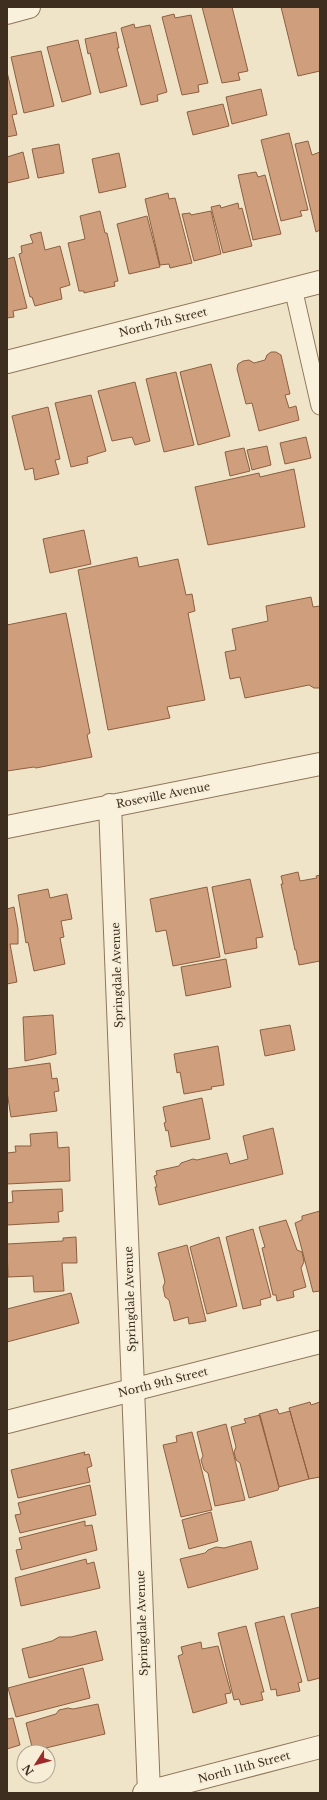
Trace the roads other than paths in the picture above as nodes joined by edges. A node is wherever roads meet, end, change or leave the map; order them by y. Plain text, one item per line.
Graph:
1 (29, 7) edge
2 (7, 13) edge
3 (320, 282) edge
4 (293, 288) junction
5 (7, 362) edge
6 (320, 406) edge
7 (320, 764) edge
8 (110, 805) junction
9 (7, 827) edge
10 (320, 1342) edge
11 (133, 1390) junction
12 (7, 1422) edge
13 (320, 1747) edge
14 (147, 1793) edge

1 - 2 street
3 - 4 street, North 7th Street
4 - 5 street, North 7th Street
4 - 6 lane
7 - 8 street, Roseville Avenue
8 - 9 street, Roseville Avenue
8 - 11 street, Springdale Avenue
10 - 11 street, North 9th Street
11 - 12 street, North 9th Street
11 - 14 street, Springdale Avenue
13 - 14 street, North 11th Street

